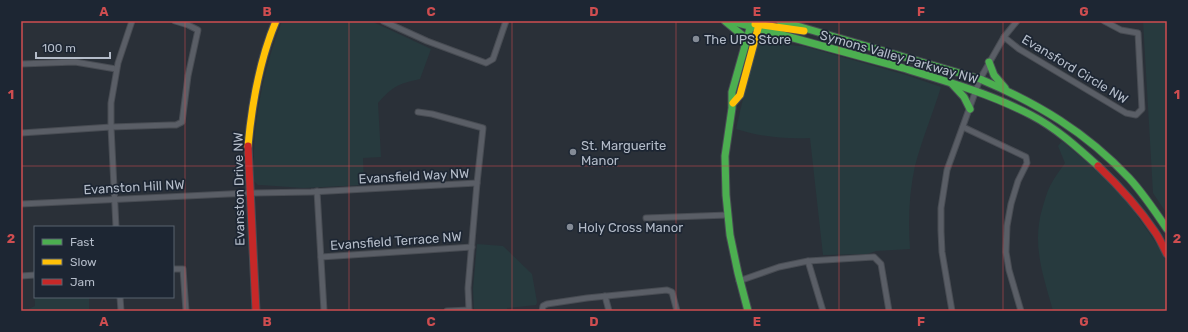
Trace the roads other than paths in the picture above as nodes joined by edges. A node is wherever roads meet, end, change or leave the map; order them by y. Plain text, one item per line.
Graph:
1 (132, 21) edge
2 (175, 21) edge
3 (276, 21) edge
4 (383, 21) edge
5 (506, 21) edge
6 (725, 21) edge
7 (730, 21) edge
8 (780, 21) edge
9 (1017, 21) edge
10 (1104, 21) edge
11 (786, 22) edge
12 (755, 24) edge
13 (814, 32) junction
14 (1004, 37) junction
15 (746, 42) junction
16 (989, 62) junction
17 (21, 64) edge
18 (116, 69) junction
19 (980, 79) junction
20 (951, 83) junction
21 (1006, 89) junction
22 (975, 91) junction
23 (733, 103) junction
24 (970, 109) junction
25 (418, 112) dead end
26 (111, 127) junction
27 (963, 127) junction
28 (21, 133) edge
29 (476, 183) junction
30 (317, 191) junction
31 (249, 192) junction
32 (115, 199) junction
33 (21, 204) edge
34 (728, 215) junction
35 (646, 218) dead end
36 (116, 226) edge
37 (1167, 229) edge
38 (472, 247) junction
39 (1167, 254) edge
40 (321, 257) junction
41 (808, 261) junction
42 (174, 269) edge
43 (34, 275) edge
44 (21, 276) edge
45 (739, 281) junction
46 (605, 296) junction
47 (120, 298) edge
48 (469, 310) edge
49 (121, 311) edge
50 (186, 311) edge
51 (256, 311) edge
52 (324, 311) edge
53 (447, 311) edge
54 (542, 311) edge
55 (609, 311) edge
56 (677, 311) edge
57 (748, 311) edge
58 (823, 311) edge
59 (889, 311) edge
60 (952, 311) edge
61 (1021, 311) edge

1 - 18 street
2 - 26 street
3 - 31 main road, Evanston Drive NW
4 - 5 street
6 - 15 main road
7 - 12 main road, Symons Valley Parkway NW
8 - 11 main road, Symons Valley Parkway NW
9 - 14 street, Evansford Circle NW
10 - 14 street, Evansford Circle NW
11 - 13 main road, Symons Valley Parkway NW
12 - 13 main road
12 - 15 main road
12 - 20 main road, Symons Valley Parkway NW
12 - 23 main road
13 - 19 main road, Symons Valley Parkway NW
14 - 16 street, Evansford Circle NW
15 - 23 main road
16 - 19 street, Evansford Circle NW
16 - 21 main road
17 - 18 street
18 - 26 street
19 - 21 main road, Symons Valley Parkway NW
19 - 22 street, Evansford Circle NW
20 - 22 main road, Symons Valley Parkway NW
20 - 24 main road
21 - 37 main road, Symons Valley Parkway NW
22 - 24 street, Evansford Circle NW
22 - 39 main road, Symons Valley Parkway NW
23 - 34 main road
24 - 27 street, Evansford Circle NW
25 - 29 street
26 - 28 street
26 - 32 street
27 - 60 street, Evansford Circle NW
27 - 61 street
29 - 30 street, Evansfield Way NW
29 - 38 street, Evansfield Way NW
30 - 31 street, Evansfield Way NW
30 - 40 street
31 - 32 street, Evanston Hill NW
31 - 51 main road, Evanston Drive NW
32 - 33 street, Evanston Hill NW
32 - 36 street
34 - 35 street
34 - 45 main road
38 - 40 street, Evansfield Terrace NW
38 - 48 street, Evansfield Way NW
40 - 52 street
41 - 45 street
41 - 58 street
41 - 59 street
42 - 50 street
43 - 44 street
45 - 57 main road
46 - 54 street
46 - 55 street
46 - 56 street
47 - 49 street
48 - 53 street

